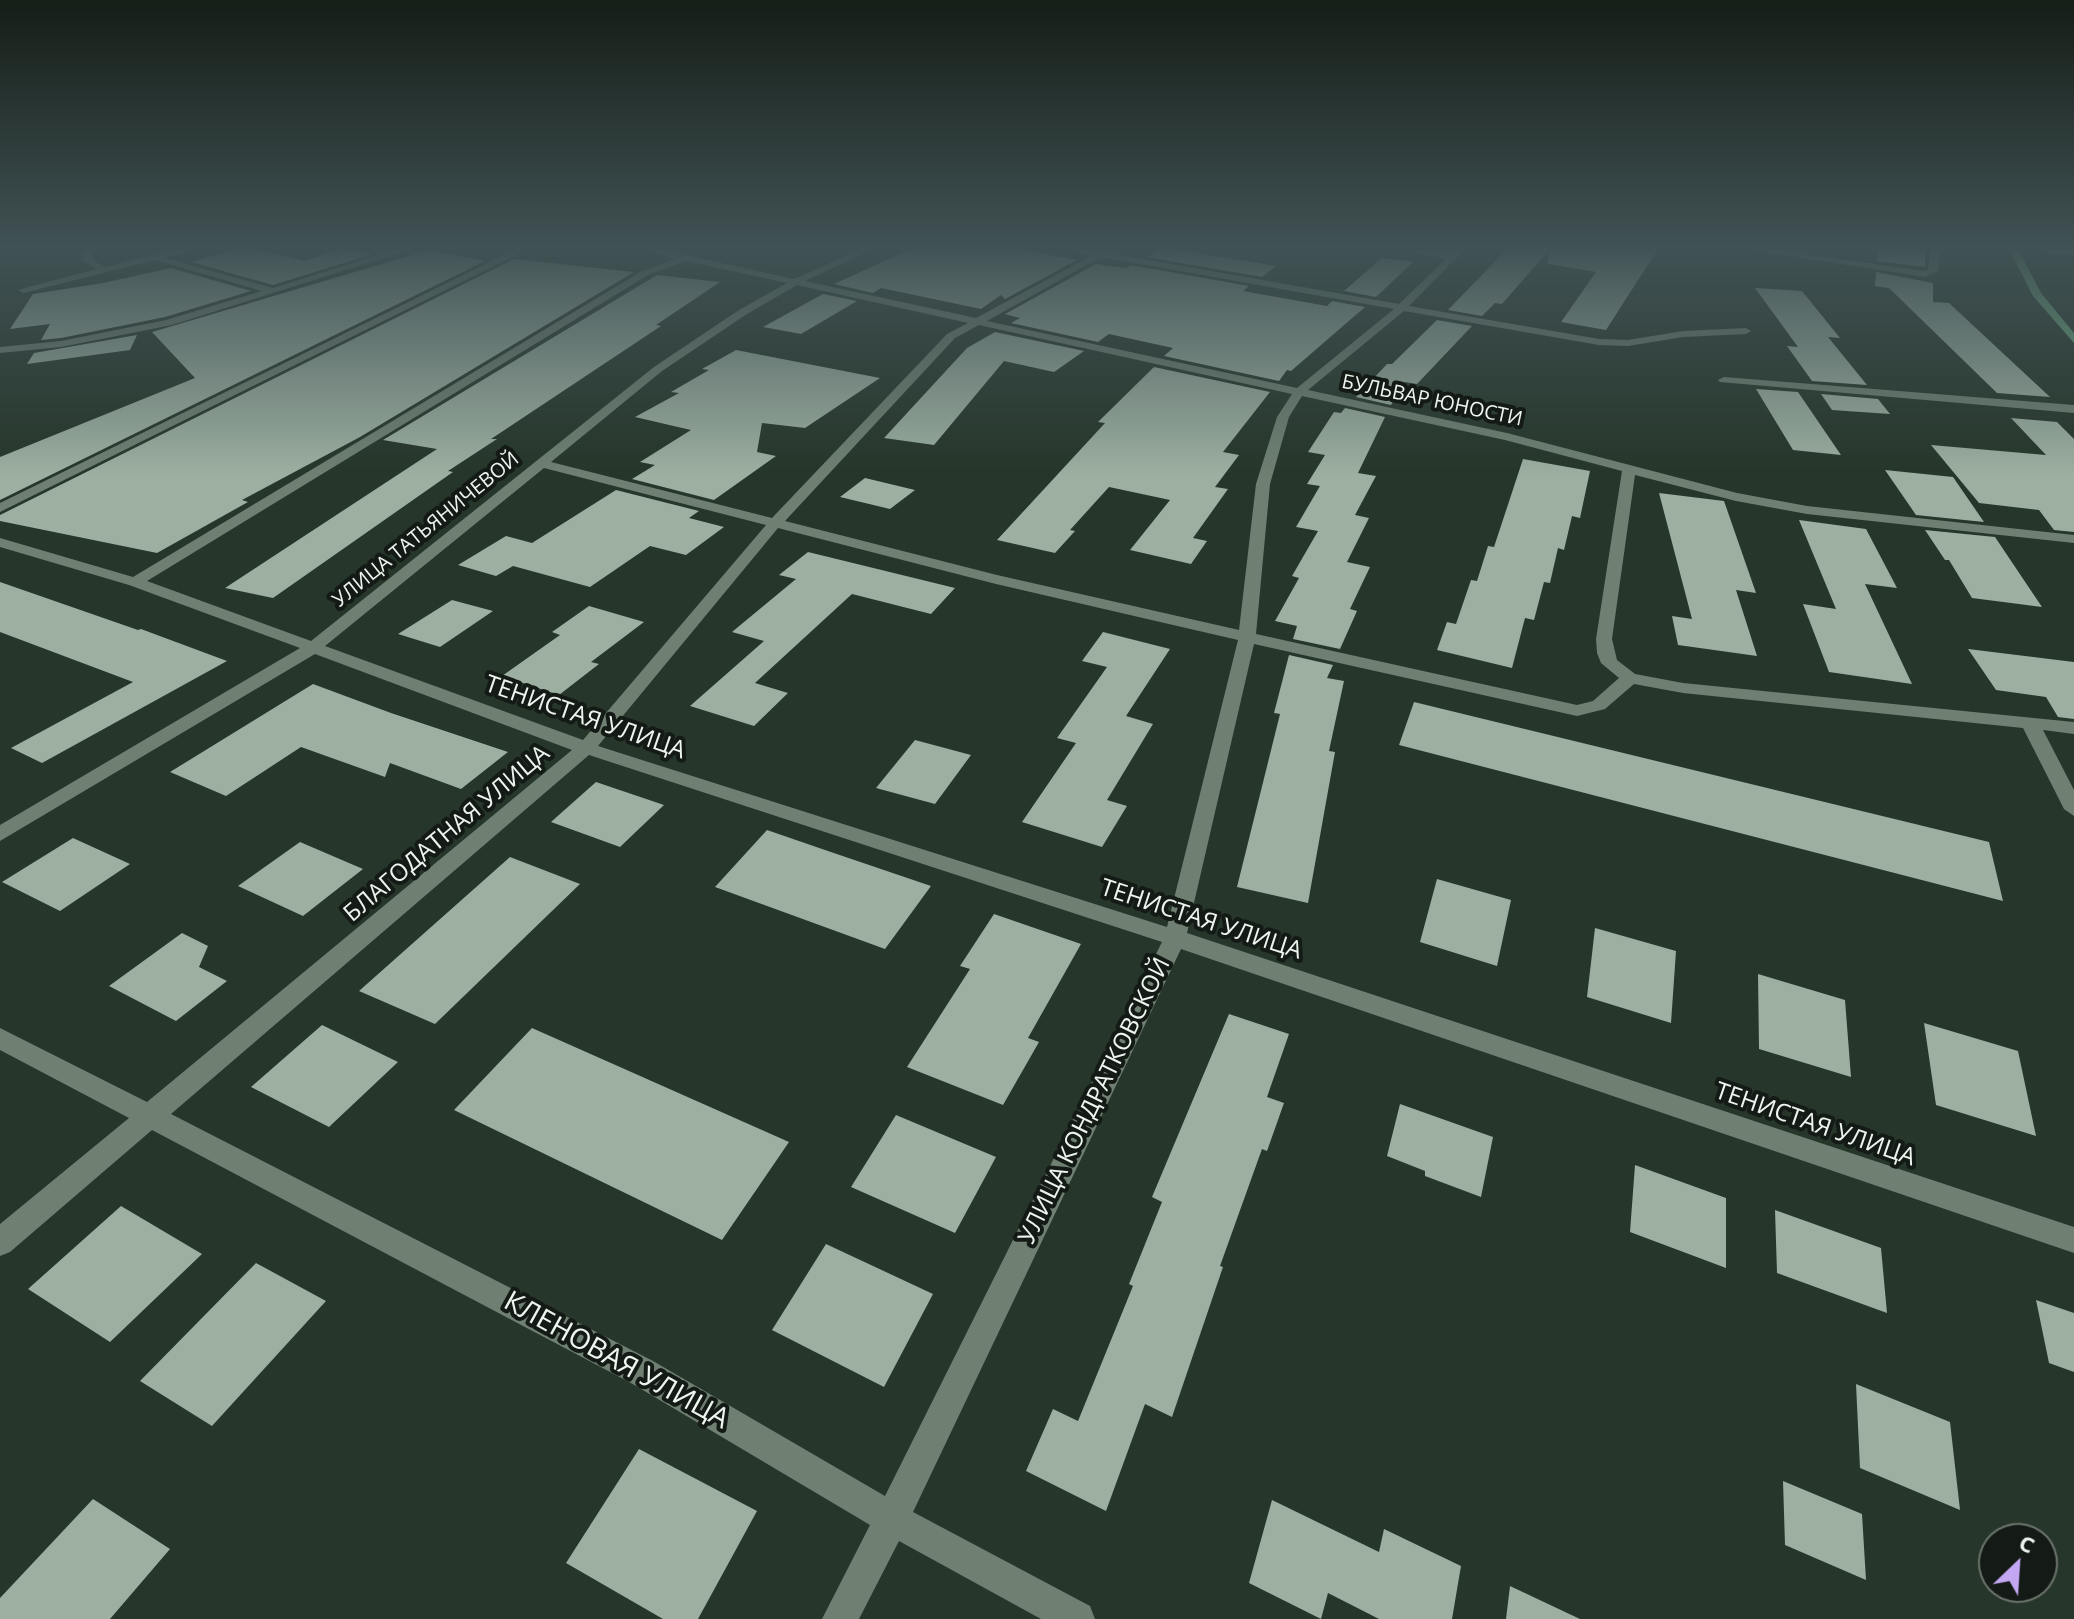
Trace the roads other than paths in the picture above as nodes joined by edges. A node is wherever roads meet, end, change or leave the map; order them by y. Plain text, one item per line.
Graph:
1 (161, 325) edge
2 (371, 325) edge
3 (560, 325) edge
4 (724, 325) edge
5 (969, 325) edge
6 (990, 325) edge
7 (1381, 325) edge
8 (1497, 325) edge
9 (1746, 331) dead end
10 (0, 350) edge
11 (1724, 380) dead end
12 (1299, 392) junction
13 (2074, 409) edge
14 (540, 463) junction
15 (1629, 468) junction
16 (0, 508) edge
17 (774, 524) junction
18 (2074, 539) edge
19 (0, 542) edge
20 (135, 582) junction
21 (1247, 637) junction
22 (311, 649) junction
23 (1630, 678) junction
24 (2029, 722) junction
25 (2074, 728) edge
26 (586, 748) junction
27 (2074, 809) edge
28 (0, 834) edge
29 (1175, 938) junction
30 (0, 1038) edge
31 (148, 1116) junction
32 (2074, 1240) edge
33 (0, 1242) edge
34 (892, 1519) junction
35 (840, 1619) edge
36 (1077, 1619) edge

1 - 10 street
2 - 16 street
3 - 20 street
4 - 14 street, УЛИЦА ТАТЬЯНИЧЕВОЙ
5 - 17 street, БЛАГОДАТНАЯ УЛИЦА
6 - 12 street, БУЛЬВАР ЮНОСТИ
7 - 12 street, УЛИЦА КОНДРАТКОВСКОЙ
8 - 9 street
11 - 13 street
12 - 15 street, БУЛЬВАР ЮНОСТИ
12 - 21 street, УЛИЦА КОНДРАТКОВСКОЙ
14 - 17 street
14 - 22 street, УЛИЦА ТАТЬЯНИЧЕВОЙ
15 - 18 street, БУЛЬВАР ЮНОСТИ
15 - 23 street
17 - 21 street
17 - 26 street, БЛАГОДАТНАЯ УЛИЦА
19 - 20 street, ТЕНИСТАЯ УЛИЦА
20 - 22 street, ТЕНИСТАЯ УЛИЦА
21 - 23 street
21 - 29 street, УЛИЦА КОНДРАТКОВСКОЙ
22 - 26 street, ТЕНИСТАЯ УЛИЦА
22 - 28 street, УЛИЦА ТАТЬЯНИЧЕВОЙ
23 - 24 street
24 - 25 street
24 - 27 street
26 - 29 street, ТЕНИСТАЯ УЛИЦА
26 - 31 street, БЛАГОДАТНАЯ УЛИЦА
29 - 32 street, ТЕНИСТАЯ УЛИЦА
29 - 34 street, УЛИЦА КОНДРАТКОВСКОЙ
30 - 31 street, КЛЕНОВАЯ УЛИЦА
31 - 33 street, БЛАГОДАТНАЯ УЛИЦА
31 - 34 street, КЛЕНОВАЯ УЛИЦА
34 - 35 street, УЛИЦА КОНДРАТКОВСКОЙ
34 - 36 street, КЛЕНОВАЯ УЛИЦА

